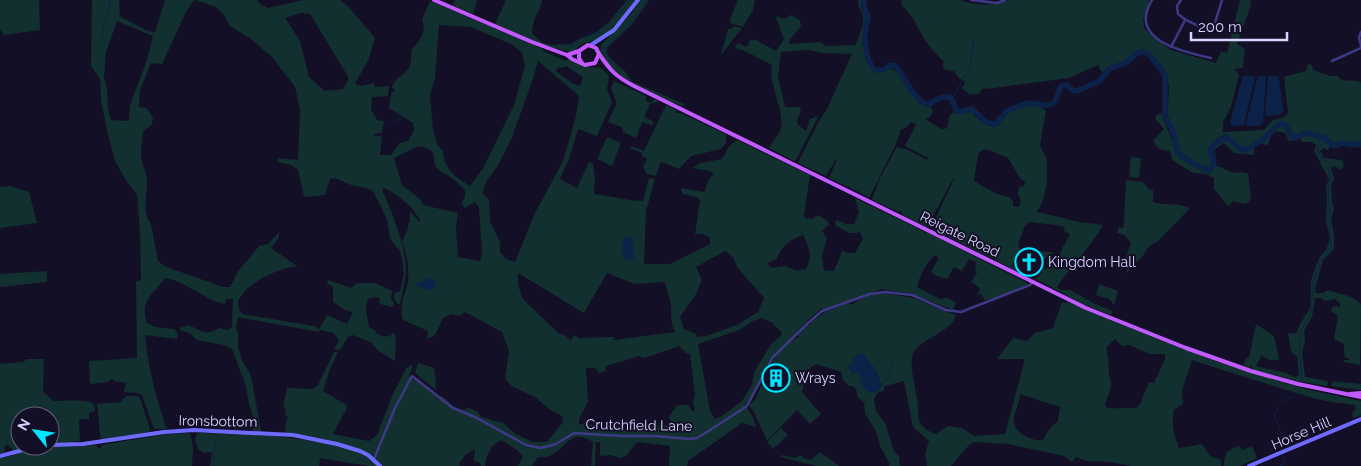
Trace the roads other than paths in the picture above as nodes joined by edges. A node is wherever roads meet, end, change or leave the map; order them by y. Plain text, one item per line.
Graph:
1 (434, 0) edge
2 (638, 0) edge
3 (971, 0) edge
4 (1005, 0) edge
5 (1152, 0) edge
6 (1181, 0) edge
7 (1222, 0) edge
8 (1185, 20) junction
9 (1361, 32) edge
10 (601, 40) junction
11 (591, 46) junction
12 (1361, 47) edge
13 (1171, 48) junction
14 (1194, 50) dead end
15 (580, 51) junction
16 (598, 52) junction
17 (1194, 54) junction
18 (567, 55) junction
19 (1211, 58) dead end
20 (1332, 61) dead end
21 (582, 63) junction
22 (595, 63) junction
23 (606, 65) junction
24 (1033, 282) junction
25 (1361, 393) edge
26 (1350, 394) junction
27 (1361, 398) edge
28 (1361, 419) edge
29 (60, 444) edge
30 (373, 460) junction
31 (380, 466) edge
32 (1249, 466) edge

1 - 18 main road
2 - 10 street
3 - 4 street
5 - 13 street
6 - 8 street
7 - 8 street
8 - 13 street
9 - 12 street
10 - 11 street
10 - 16 street
11 - 15 main road
11 - 16 main road
12 - 20 street
13 - 17 street
14 - 17 street
15 - 18 main road
15 - 21 main road
16 - 22 main road
16 - 23 main road, Reigate Road
17 - 19 street
18 - 21 main road
21 - 22 main road
22 - 23 main road, Reigate Road
23 - 24 main road, Reigate Road
24 - 26 main road, Reigate Road
24 - 30 street, Crutchfield Lane
25 - 26 main road, Reigate Road
26 - 27 main road, Reigate Road
28 - 32 street, Horse Hill
29 - 30 street, Ironsbottom
30 - 31 street, Ironsbottom

